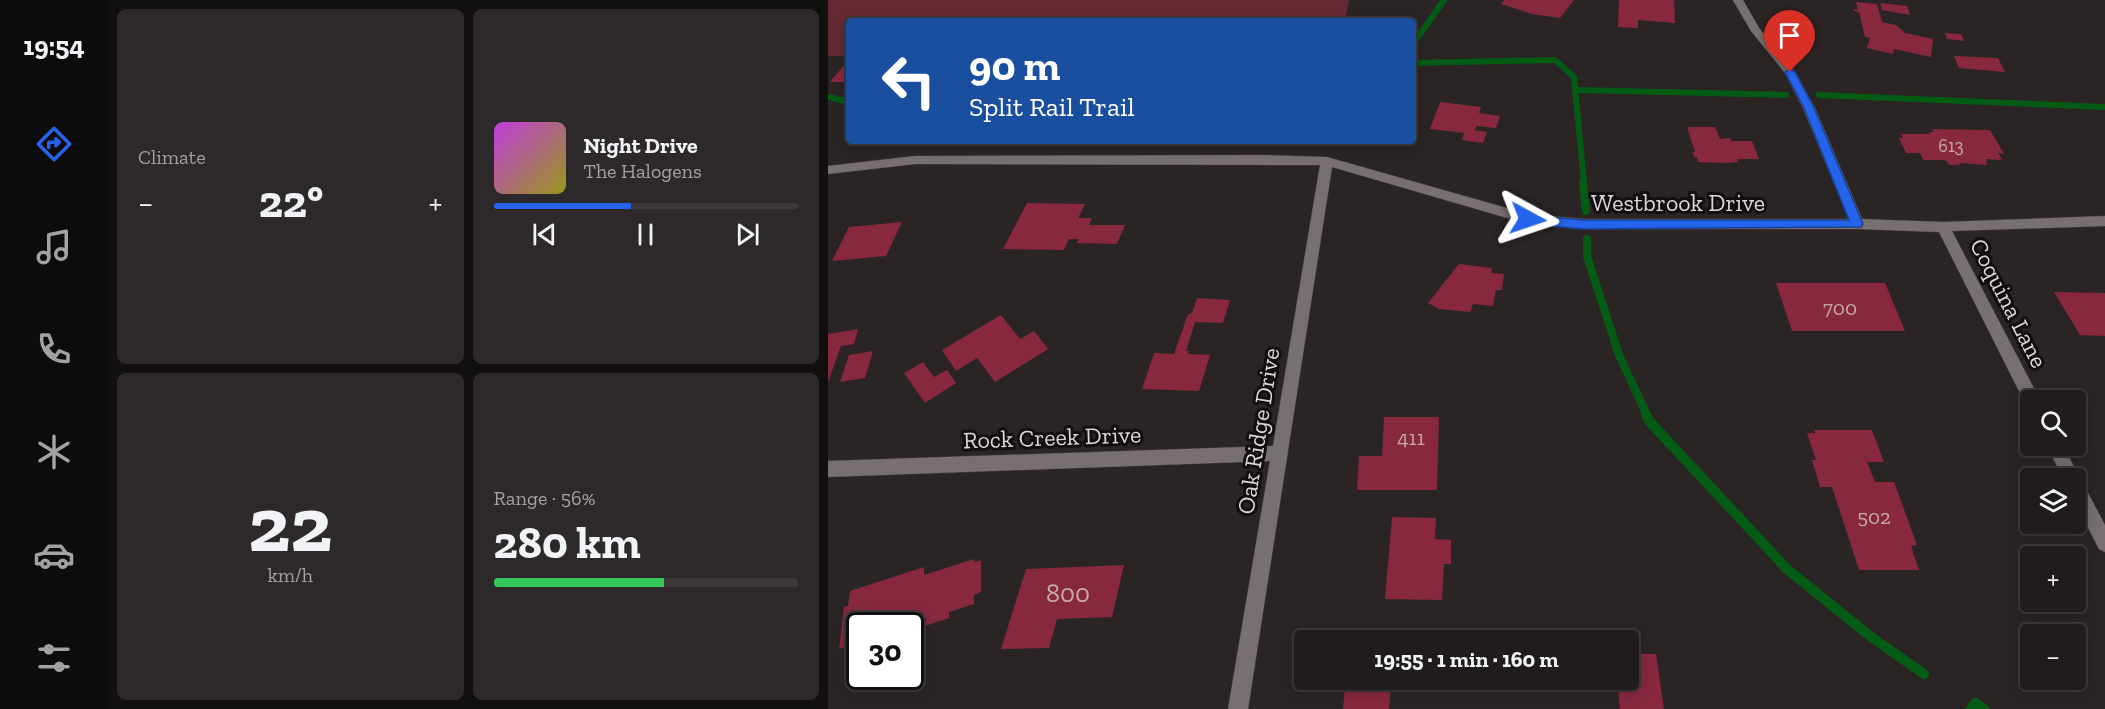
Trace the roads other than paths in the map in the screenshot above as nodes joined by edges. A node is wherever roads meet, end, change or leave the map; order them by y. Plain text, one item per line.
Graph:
1 (1738, 0) edge
2 (1327, 161) junction
3 (828, 170) edge
4 (2105, 221) edge
5 (1857, 224) junction
6 (1943, 227) junction
7 (2027, 390) edge
8 (1279, 453) junction
9 (828, 469) edge
10 (2086, 506) edge
11 (2105, 543) edge
12 (1238, 709) edge

1 - 5 street
2 - 3 street, Westbrook Drive
2 - 5 street, Westbrook Drive
2 - 8 street, Oak Ridge Drive
4 - 6 street, Westbrook Drive
5 - 6 street, Westbrook Drive
6 - 7 street, Coquina Lane
8 - 9 street, Rock Creek Drive
8 - 12 street, Oak Ridge Drive
10 - 11 street

